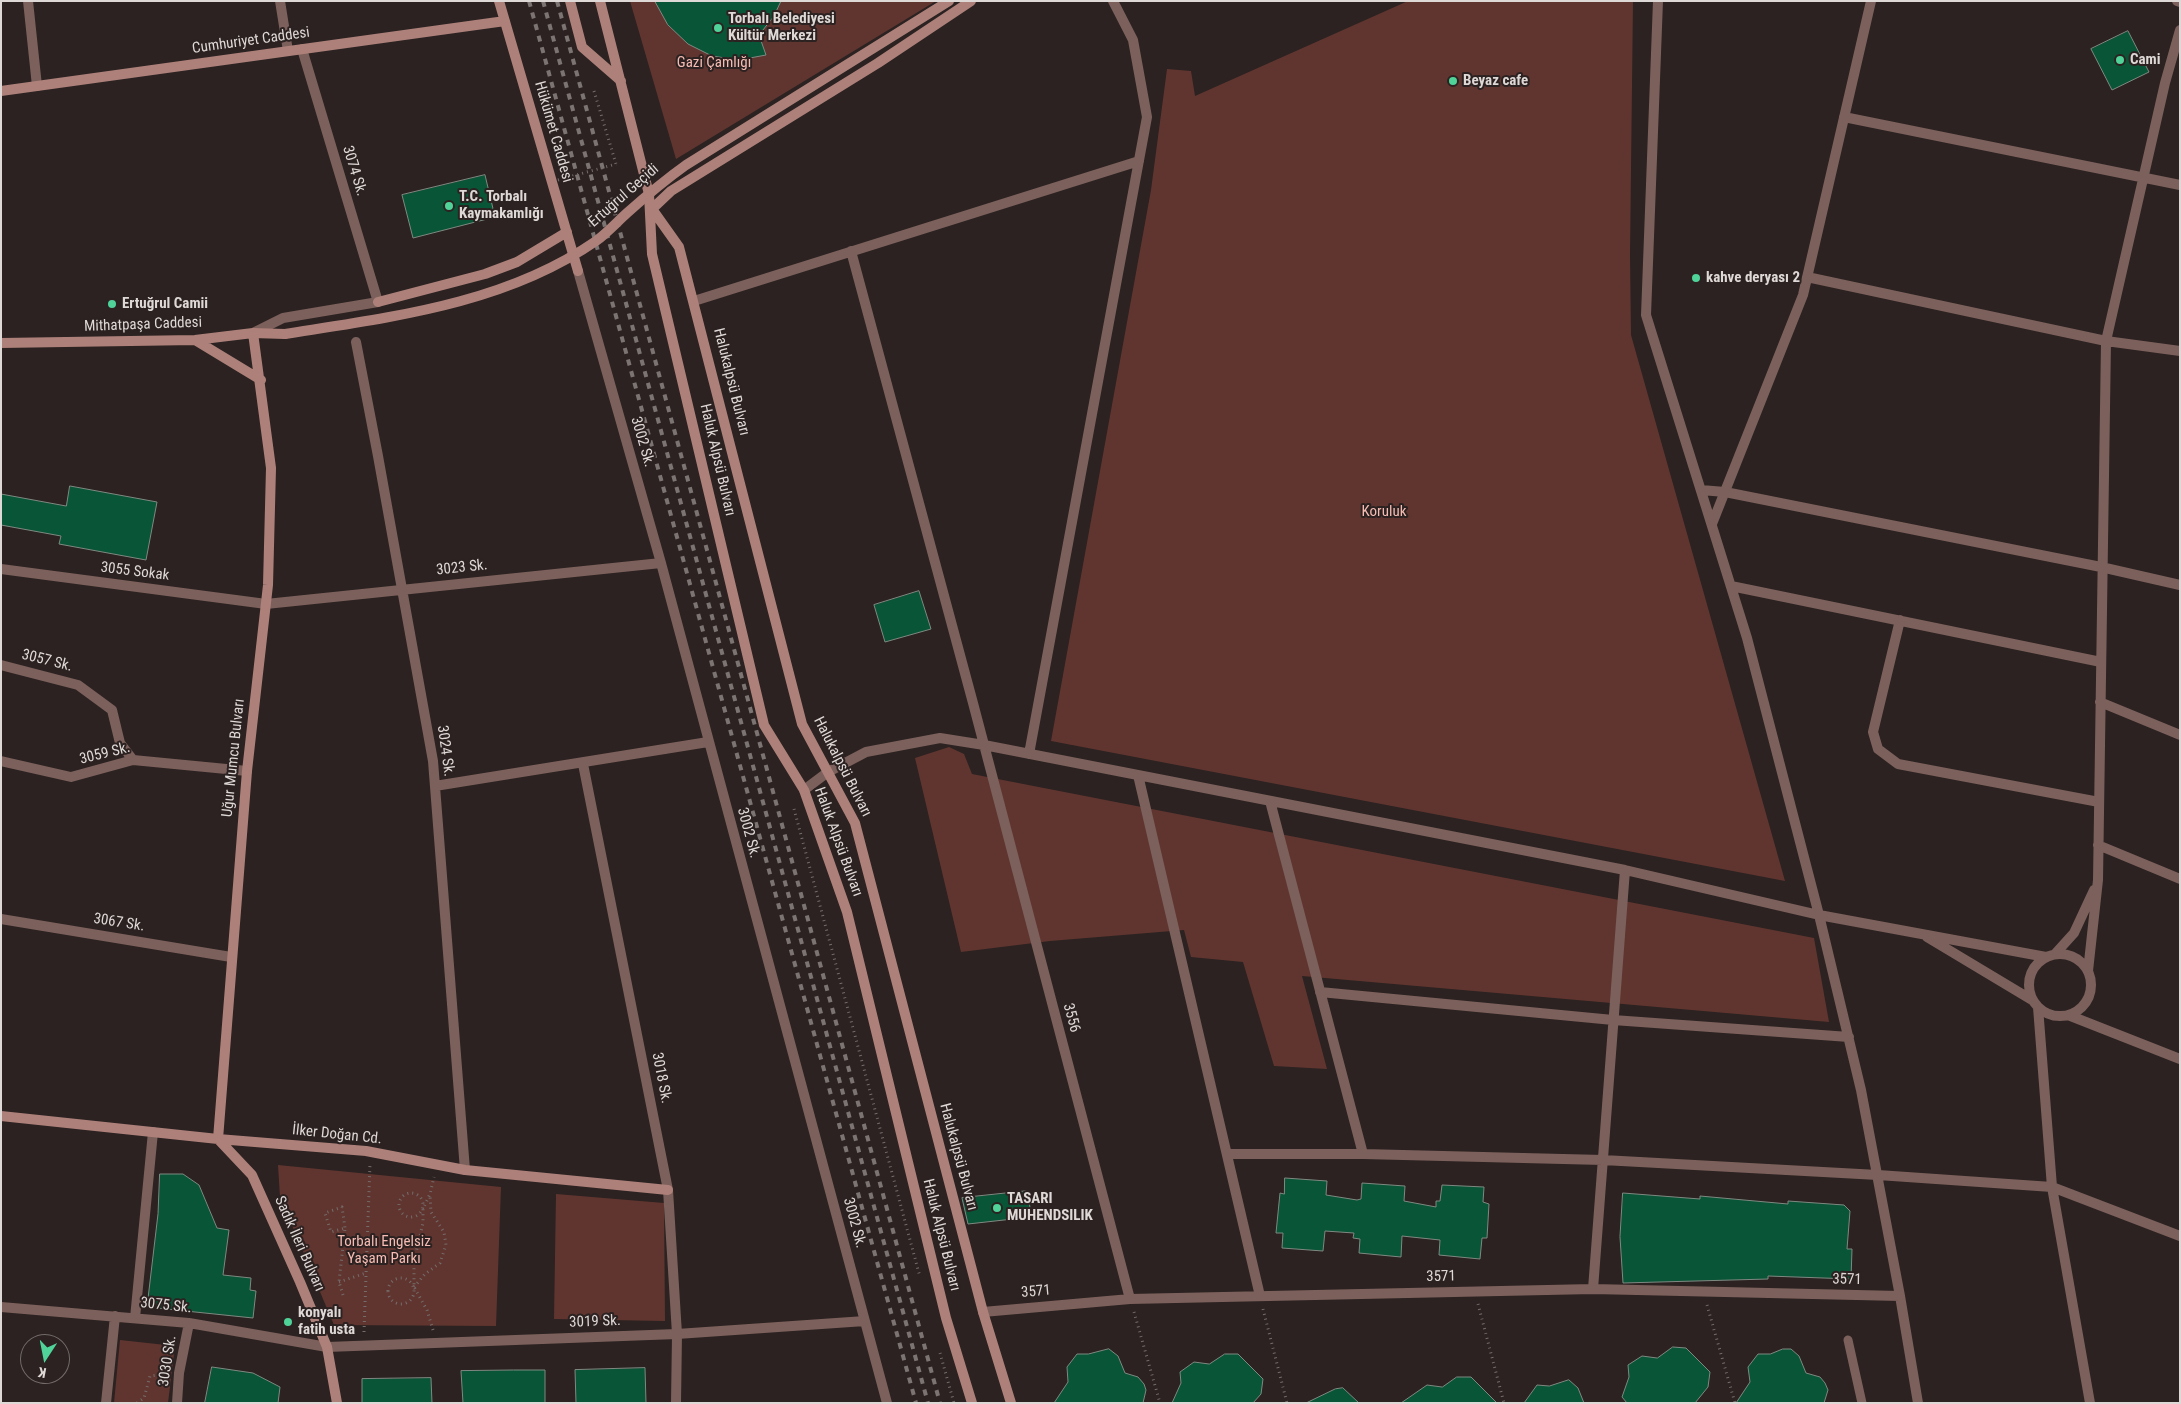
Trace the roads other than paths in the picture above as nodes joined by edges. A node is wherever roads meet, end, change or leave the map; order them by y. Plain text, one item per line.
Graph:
1 (28, 1) edge
2 (280, 1) edge
3 (499, 1) edge
4 (570, 1) edge
5 (600, 1) edge
6 (949, 1) edge
7 (971, 1) edge
8 (1113, 1) edge
9 (1658, 1) edge
10 (1871, 1) edge
11 (505, 21) junction
12 (2180, 30) edge
13 (302, 49) junction
14 (288, 51) junction
15 (620, 81) junction
16 (37, 86) junction
17 (1, 91) edge
18 (1844, 117) junction
19 (1138, 161) junction
20 (2144, 179) junction
21 (2180, 185) edge
22 (652, 209) junction
23 (567, 232) junction
24 (851, 251) junction
25 (578, 271) joint
26 (1807, 277) junction
27 (694, 301) junction
28 (378, 302) junction
29 (253, 333) junction
30 (285, 334) joint
31 (195, 340) junction
32 (2106, 341) junction
33 (356, 342) dead end
34 (1, 343) edge
35 (2180, 351) edge
36 (261, 380) junction
37 (1701, 490) junction
38 (1725, 492) junction
39 (1712, 524) junction
40 (661, 564) junction
41 (2102, 567) junction
42 (1, 569) edge
43 (2180, 585) edge
44 (1731, 586) junction
45 (402, 589) junction
46 (266, 604) junction
47 (1900, 620) junction
48 (2101, 662) junction
49 (1, 665) edge
50 (2100, 702) junction
51 (2180, 735) edge
52 (708, 742) junction
53 (984, 745) junction
54 (1029, 754) junction
55 (134, 760) junction
56 (1, 761) edge
57 (582, 764) junction
58 (247, 771) junction
59 (828, 772) junction
60 (1138, 775) junction
61 (435, 786) junction
62 (804, 790) junction
63 (1270, 801) junction
64 (2099, 802) junction
65 (2098, 845) junction
66 (1625, 870) junction
67 (2180, 879) edge
68 (2098, 880) junction
69 (1819, 915) junction
70 (1, 919) edge
71 (1920, 933) junction
72 (2050, 956) junction
73 (231, 957) junction
74 (2088, 971) junction
75 (1320, 992) junction
76 (2035, 1003) junction
77 (2068, 1015) junction
78 (1614, 1020) junction
79 (1849, 1037) junction
80 (2180, 1059) edge
81 (1, 1116) edge
82 (153, 1132) junction
83 (218, 1139) junction
84 (1227, 1154) junction
85 (1362, 1154) junction
86 (1603, 1160) junction
87 (465, 1170) junction
88 (1878, 1175) junction
89 (2052, 1187) junction
90 (668, 1190) junction
91 (2180, 1236) edge
92 (1593, 1289) junction
93 (1260, 1296) junction
94 (1900, 1296) junction
95 (1130, 1299) junction
96 (1, 1307) edge
97 (983, 1312) junction
98 (115, 1316) junction
99 (135, 1318) junction
100 (865, 1321) junction
101 (190, 1323) junction
102 (677, 1334) junction
103 (1848, 1340) dead end
104 (327, 1347) junction
105 (106, 1403) edge
106 (177, 1403) edge
107 (337, 1403) edge
108 (676, 1403) edge
109 (887, 1403) edge
110 (972, 1403) edge
111 (1011, 1403) edge
112 (1862, 1403) edge
113 (1918, 1403) edge
114 (2090, 1403) edge

1 - 16 street
2 - 14 street
3 - 11 main road, Hükümet Caddesi
4 - 15 main road
5 - 15 main road
6 - 30 main road, Ertuğrul Geçidi, bridge
7 - 22 main road
8 - 19 street
9 - 37 street
10 - 18 street
11 - 13 main road, Cumhuriyet Caddesi
11 - 23 main road, Hükümet Caddesi
12 - 20 street
13 - 14 main road, Cumhuriyet Caddesi
13 - 28 street, 3074 Sk.
14 - 16 main road, Cumhuriyet Caddesi
15 - 22 main road
16 - 17 main road, Cumhuriyet Caddesi
18 - 20 street
18 - 26 street
19 - 24 street
19 - 54 street
20 - 21 street
20 - 32 street
22 - 27 main road, Halukalpsü Bulvarı
22 - 62 main road, Haluk Alpsü Bulvarı
23 - 25 main road, Hükümet Caddesi
23 - 28 main road
24 - 27 street
24 - 53 street, 3556
25 - 40 street, 3002 Sk.
26 - 32 street
26 - 38 street
27 - 59 main road, Halukalpsü Bulvarı
28 - 29 street
29 - 30 main road, Mithatpaşa Caddesi
29 - 31 main road, Mithatpaşa Caddesi
29 - 36 main road, Uğur Mumcu Bulvarı
31 - 34 main road, Mithatpaşa Caddesi
31 - 36 main road
32 - 35 street
32 - 41 street
33 - 45 street, 3024 Sk.
36 - 46 main road, Uğur Mumcu Bulvarı
37 - 38 street
37 - 39 street
38 - 39 street
38 - 41 street
39 - 44 street
40 - 45 street, 3023 Sk.
40 - 52 street, 3002 Sk.
41 - 43 street
41 - 48 street
42 - 46 street, 3055 Sokak
44 - 47 street
44 - 69 street
45 - 46 street, 3023 Sk.
45 - 61 street, 3024 Sk.
46 - 58 main road, Uğur Mumcu Bulvarı
47 - 48 street
47 - 64 street
48 - 50 street
49 - 55 street, 3057 Sk.
50 - 51 street
50 - 64 street
52 - 57 street
52 - 100 street, 3002 Sk.
53 - 54 street
53 - 59 street
53 - 95 street, 3556
54 - 60 street
55 - 56 street, 3059 Sk.
55 - 58 street, 3059 Sk.
57 - 61 street
57 - 90 street, 3018 Sk.
58 - 73 main road, Uğur Mumcu Bulvarı
59 - 62 street
59 - 97 main road, Halukalpsü Bulvarı
60 - 63 street
60 - 84 street
61 - 87 street, 3024 Sk.
62 - 110 main road, Haluk Alpsü Bulvarı
63 - 66 street
63 - 75 street
64 - 65 street
65 - 67 street
65 - 68 street
66 - 69 street
66 - 78 street
68 - 72 street
68 - 74 street
69 - 71 street
69 - 79 street
70 - 73 street, 3067 Sk.
71 - 72 street
71 - 76 street
72 - 74 street
72 - 76 street
73 - 83 main road, Uğur Mumcu Bulvarı
74 - 77 street
75 - 78 street
75 - 85 street
76 - 77 street
76 - 89 street
77 - 80 street
78 - 79 street
78 - 86 street
79 - 88 street
81 - 82 main road, İlker Doğan Cd.
82 - 83 main road, İlker Doğan Cd.
82 - 99 street
83 - 87 main road, İlker Doğan Cd.
83 - 104 main road, Sadık İleri Bulvarı
84 - 85 street
84 - 93 street
85 - 86 street
86 - 88 street
86 - 92 street
87 - 90 main road, İlker Doğan Cd.
88 - 89 street
88 - 94 street
89 - 91 street
89 - 114 street
90 - 102 street, 3018 Sk.
92 - 93 street, 3571
92 - 94 street, 3571
93 - 95 street, 3571
94 - 113 street
95 - 97 street, 3571
96 - 98 street, 3075 Sk.
97 - 111 main road, Halukalpsü Bulvarı
98 - 99 street, 3075 Sk.
98 - 105 street
99 - 101 street, 3075 Sk.
100 - 102 street, 3019 Sk.
100 - 109 street, 3002 Sk.
101 - 104 street, 3075 Sk.
101 - 106 street, 3030 Sk.
102 - 104 street, 3019 Sk.
102 - 108 street, 3018 Sk.
103 - 112 lane
104 - 107 main road, Sadık İleri Bulvarı

